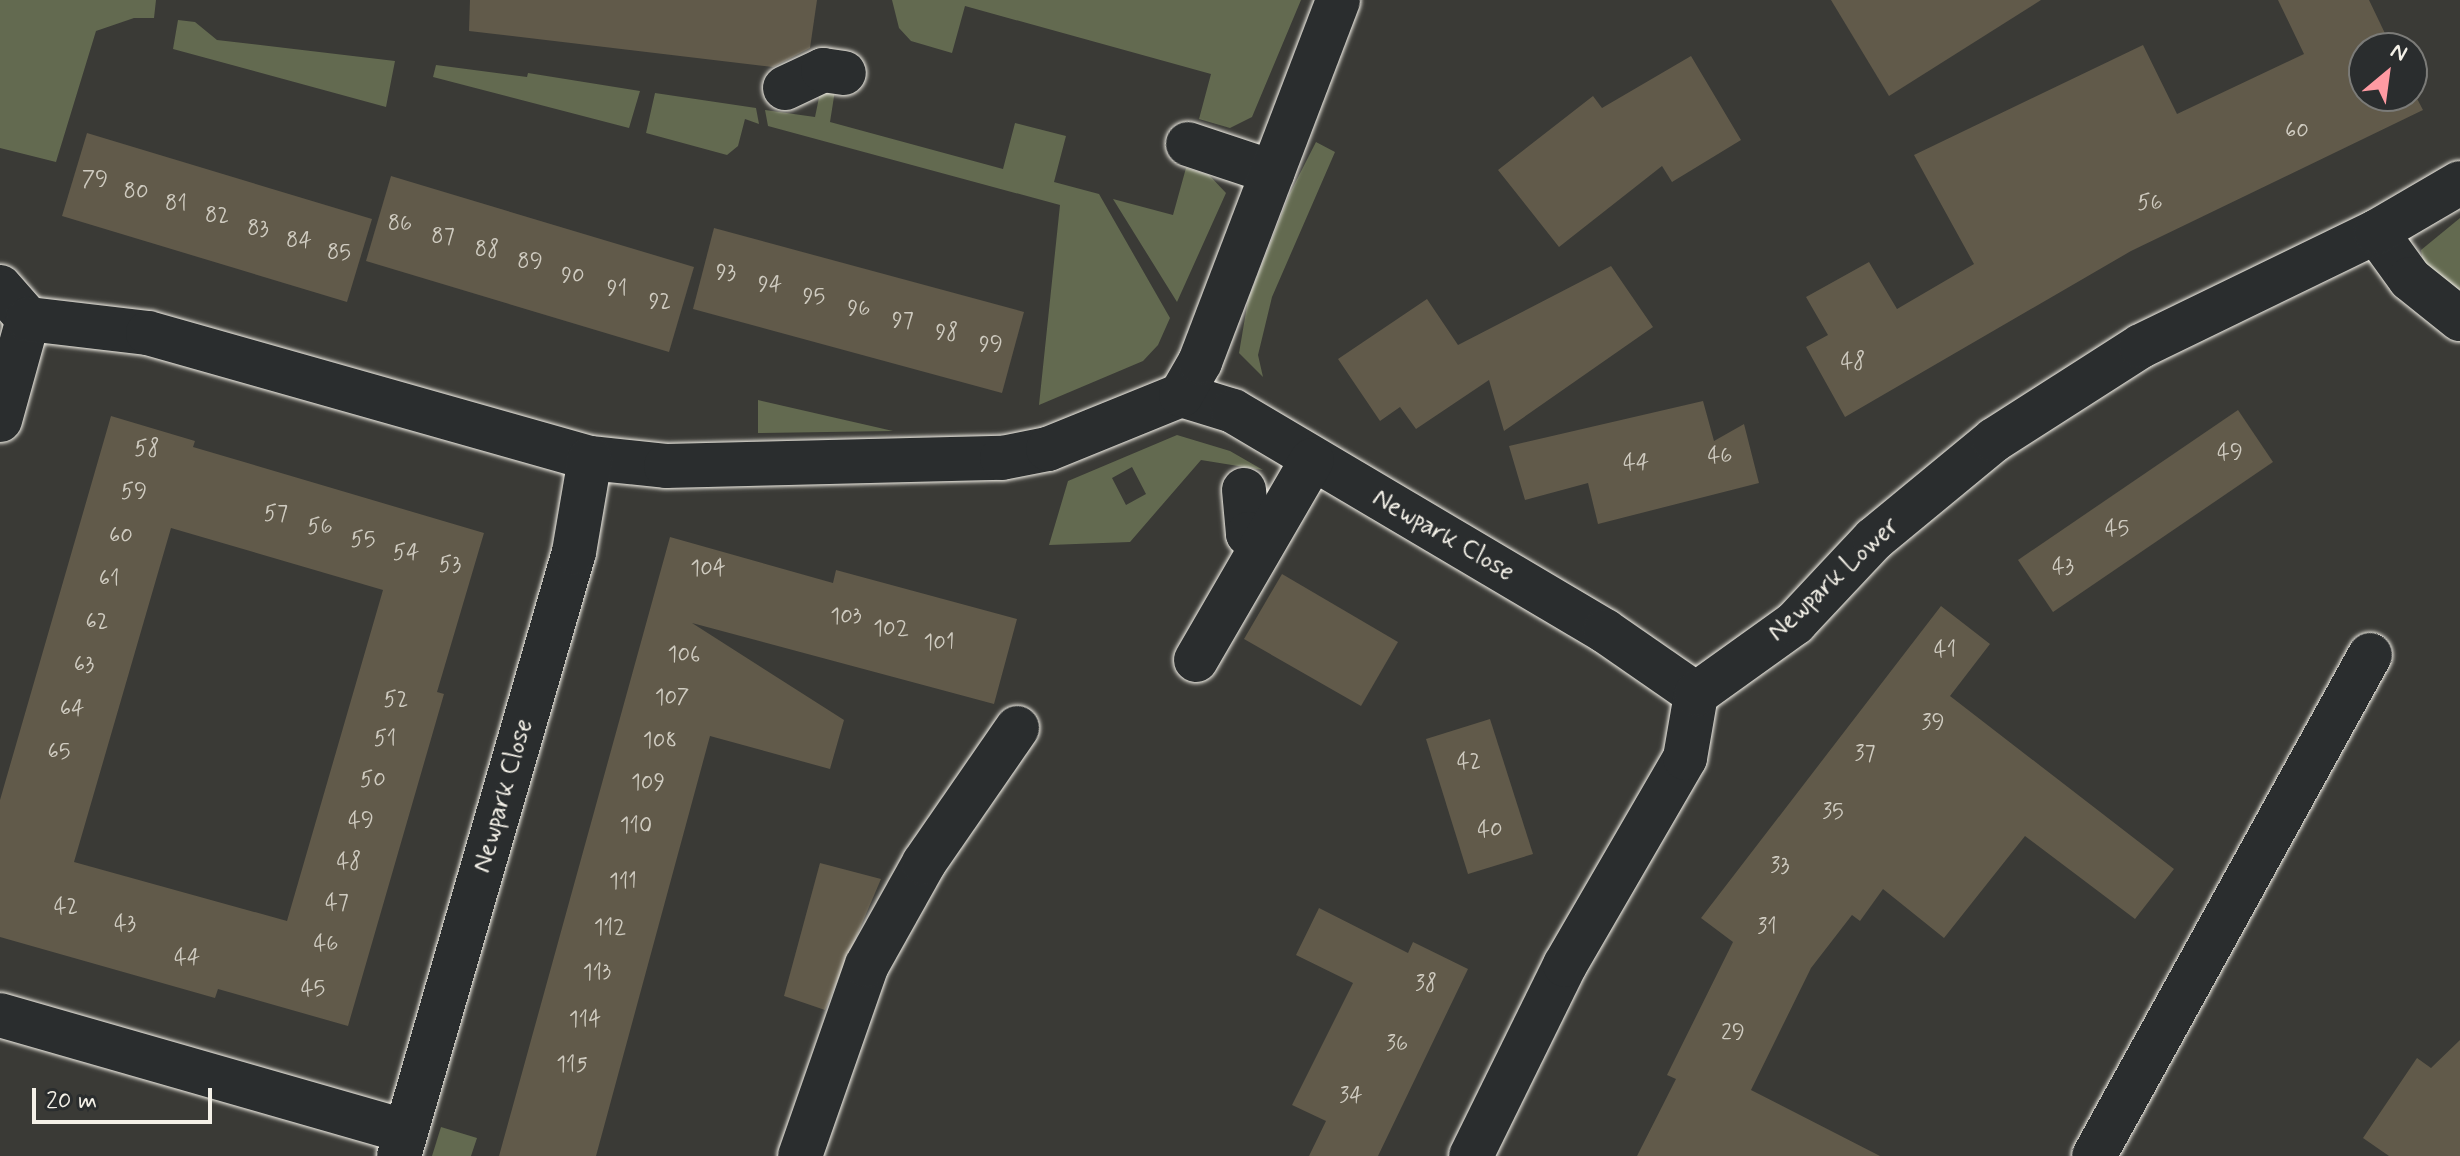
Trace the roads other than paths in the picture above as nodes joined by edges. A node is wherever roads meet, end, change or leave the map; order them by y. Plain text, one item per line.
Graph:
1 (1338, 0) edge
2 (844, 73) dead end
3 (785, 88) dead end
4 (1188, 144) dead end
5 (1272, 172) junction
6 (2460, 183) edge
7 (2376, 232) junction
8 (14, 303) edge
9 (2460, 319) edge
10 (1181, 395) junction
11 (0, 420) edge
12 (590, 458) junction
13 (1312, 460) junction
14 (1244, 490) dead end
15 (1262, 541) junction
16 (2370, 655) dead end
17 (1196, 660) dead end
18 (1696, 694) junction
19 (1017, 728) dead end
20 (0, 1015) edge
21 (402, 1144) edge
22 (800, 1156) edge
23 (1471, 1156) edge
24 (2094, 1156) edge

1 - 5 street
2 - 3 street
4 - 5 street
5 - 10 street
6 - 7 street, Newpark Lower
7 - 9 street
7 - 18 street, Newpark Lower
8 - 11 street
8 - 12 street
10 - 12 street
10 - 13 street, Newpark Close
12 - 21 street, Newpark Close
13 - 15 street
13 - 18 street, Newpark Close
14 - 15 street
15 - 17 street
16 - 24 street
18 - 23 street
19 - 22 street
20 - 21 street, Newpark Close

